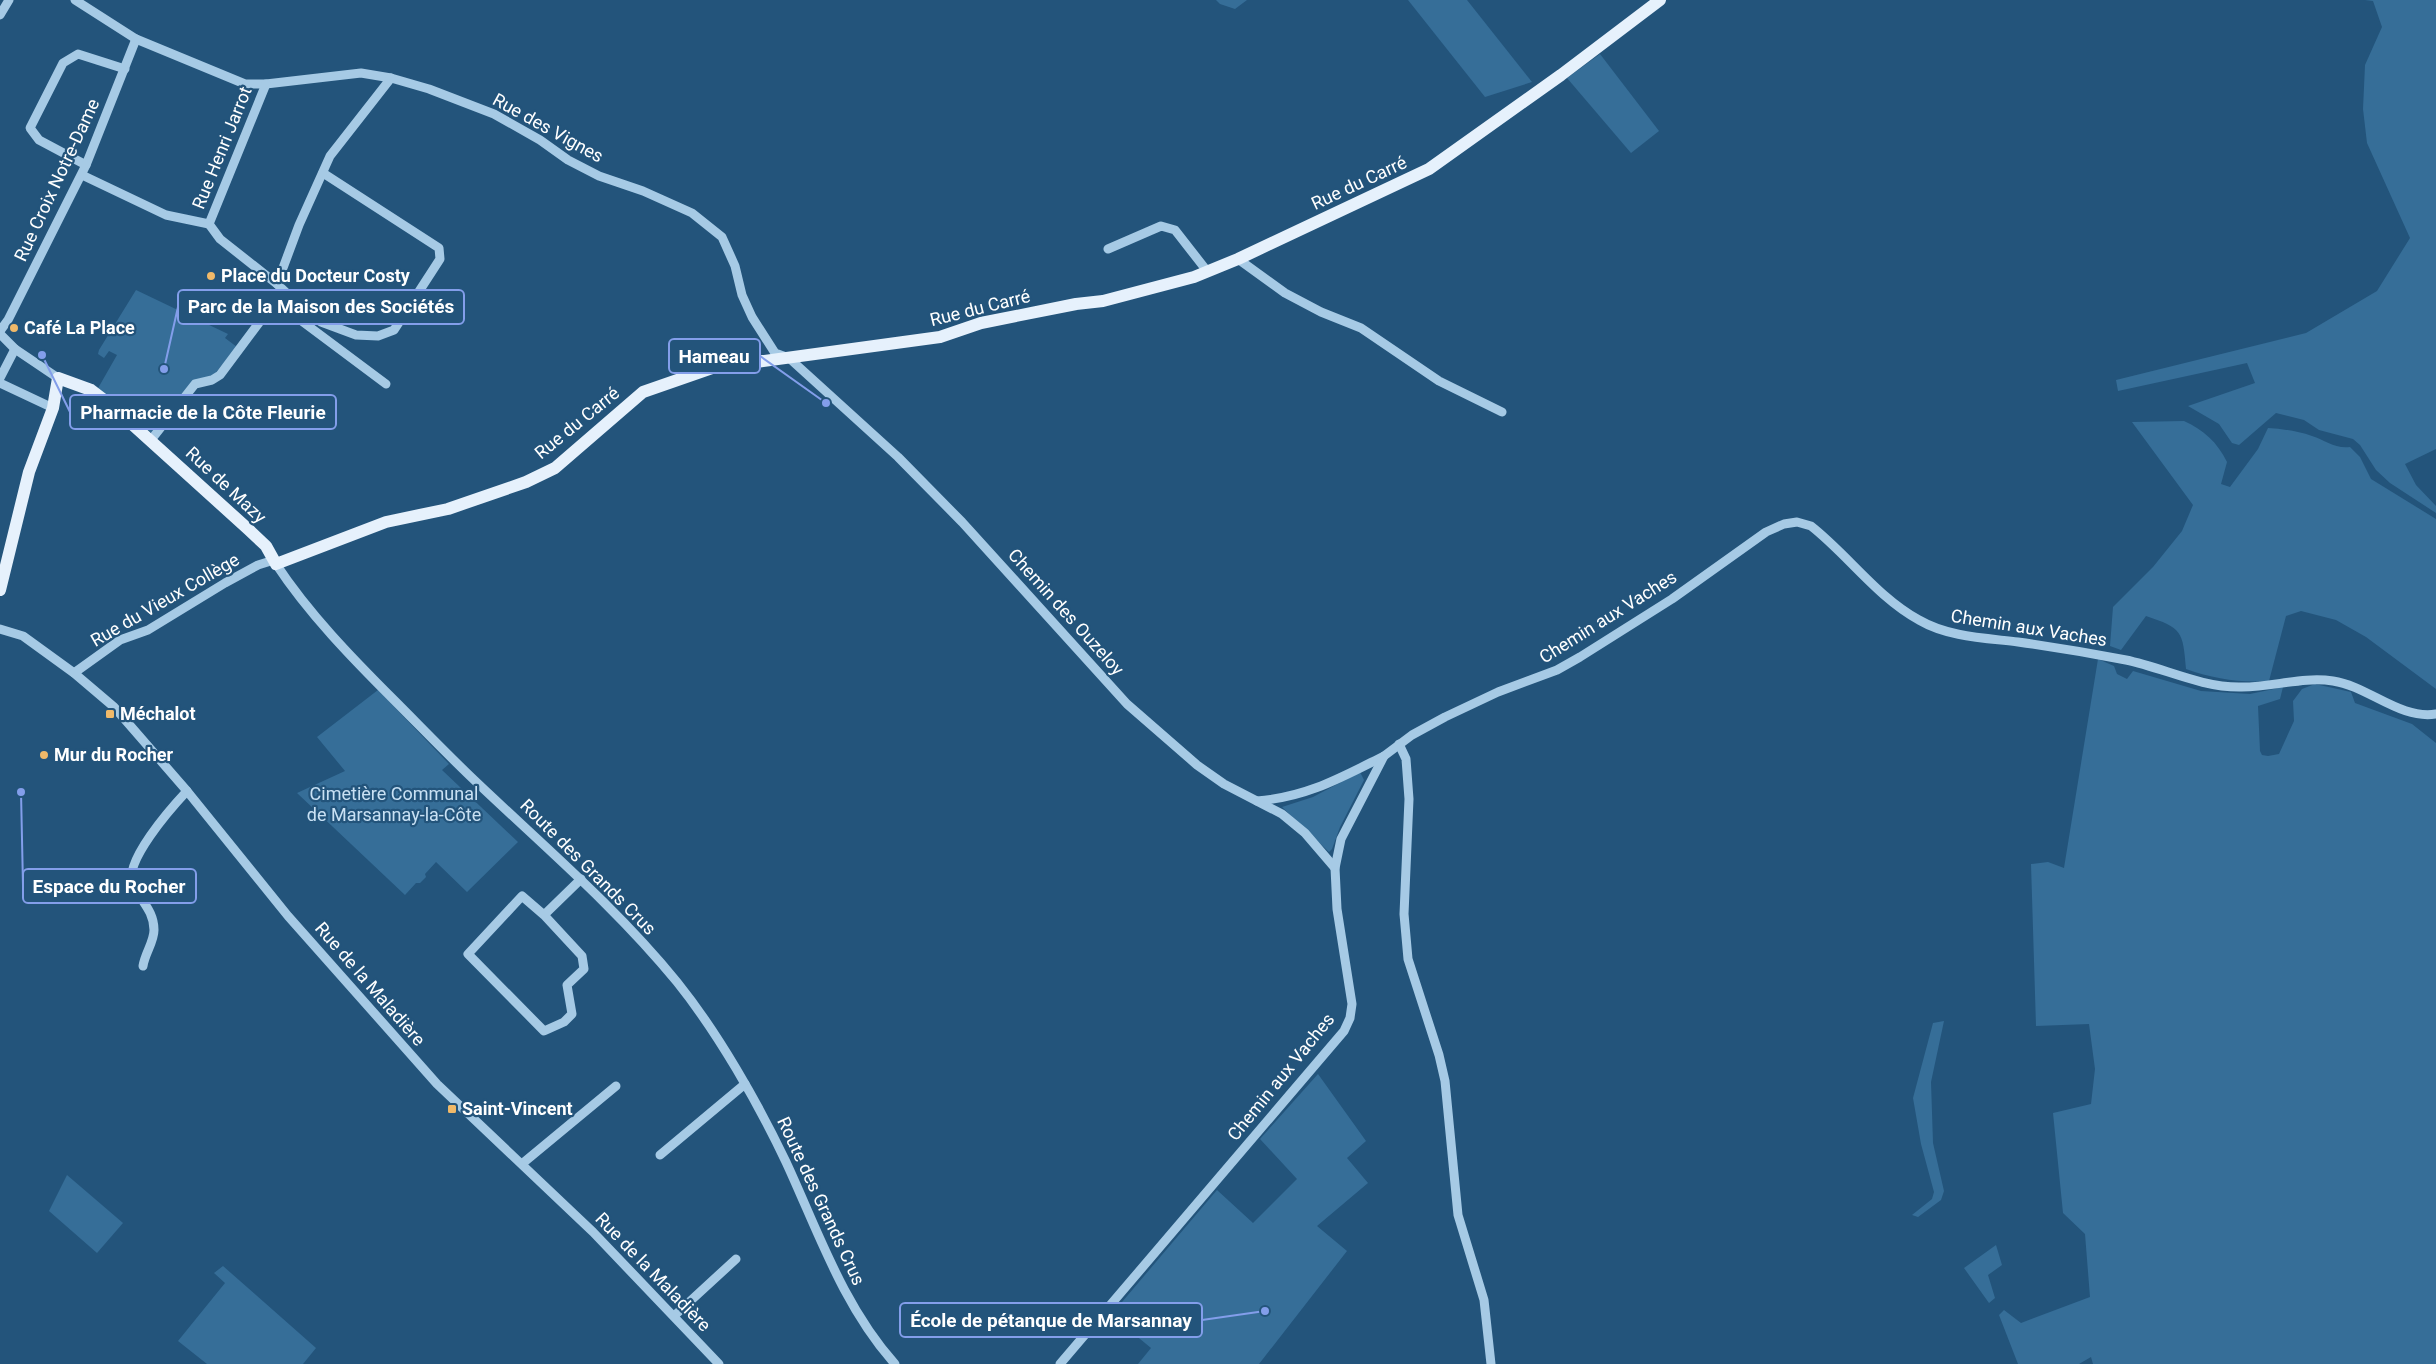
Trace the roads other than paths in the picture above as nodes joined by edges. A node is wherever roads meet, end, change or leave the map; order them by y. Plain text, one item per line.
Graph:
1 (9, 0) edge
2 (75, 0) edge
3 (1660, 0) edge
4 (0, 15) edge
5 (136, 40) junction
6 (125, 69) junction
7 (391, 78) junction
8 (266, 84) junction
9 (86, 165) junction
10 (323, 173) junction
11 (82, 175) junction
12 (209, 224) junction
13 (1108, 249) dead end
14 (1238, 259) junction
15 (1207, 271) junction
16 (277, 284) junction
17 (299, 306) junction
18 (264, 316) dead end
19 (0, 333) edge
20 (15, 349) junction
21 (789, 358) junction
22 (0, 378) edge
23 (58, 378) junction
24 (0, 383) edge
25 (386, 384) dead end
26 (54, 408) junction
27 (1502, 412) dead end
28 (151, 440) junction
29 (275, 562) junction
30 (0, 590) edge
31 (0, 629) edge
32 (74, 673) junction
33 (2436, 714) edge
34 (1399, 744) junction
35 (1384, 756) junction
36 (187, 791) junction
37 (1257, 801) junction
38 (1335, 868) junction
39 (581, 879) junction
40 (544, 915) junction
41 (143, 966) dead end
42 (745, 1084) junction
43 (616, 1086) dead end
44 (660, 1155) dead end
45 (523, 1164) junction
46 (736, 1259) dead end
47 (674, 1316) junction
48 (719, 1364) edge
49 (895, 1364) edge
50 (1060, 1364) edge
51 (1491, 1364) edge

1 - 4 street
2 - 5 street, Rue des Vignes
3 - 14 main road, Rue du Carré
5 - 6 street, Rue Croix Notre-Dame
5 - 8 street, Rue des Vignes
6 - 9 street, Rue Croix Notre-Dame
6 - 9 street
7 - 8 street, Rue des Vignes
7 - 10 street
7 - 21 street, Rue des Vignes
8 - 12 street, Rue Henri Jarrot
9 - 11 street, Rue Croix Notre-Dame
10 - 16 street
10 - 17 street
11 - 12 street
11 - 19 street, Rue Croix Notre-Dame
12 - 16 street, Rue Henri Jarrot
13 - 15 street
14 - 15 main road, Rue du Carré
14 - 27 street
15 - 21 main road, Rue du Carré
16 - 17 street, Rue Henri Jarrot
17 - 25 street
18 - 28 street
19 - 20 street, Rue de Mazy
20 - 22 street
20 - 23 street, Rue de Mazy
21 - 29 main road, Rue du Carré
21 - 37 street, Chemin des Ouzeloy
23 - 26 main road
23 - 28 main road, Rue de Mazy
24 - 26 street
26 - 30 main road
28 - 29 main road, Rue de Mazy
29 - 32 street, Rue du Vieux Collège
29 - 39 street, Route des Grands Crus
31 - 32 street, Rue de la Maladière
32 - 36 street, Rue de la Maladière
33 - 34 street, Chemin aux Vaches
34 - 35 street, Chemin aux Vaches
34 - 51 street
35 - 37 street
35 - 38 street, Chemin aux Vaches
36 - 41 street
36 - 45 street, Rue de la Maladière
37 - 38 street, Chemin des Ouzeloy
38 - 50 street, Chemin aux Vaches
39 - 40 street
39 - 42 street, Route des Grands Crus
40 - 40 street
42 - 44 street
42 - 49 street, Route des Grands Crus
43 - 45 street
45 - 47 street, Rue de la Maladière
46 - 47 street
47 - 48 street, Rue de la Maladière

